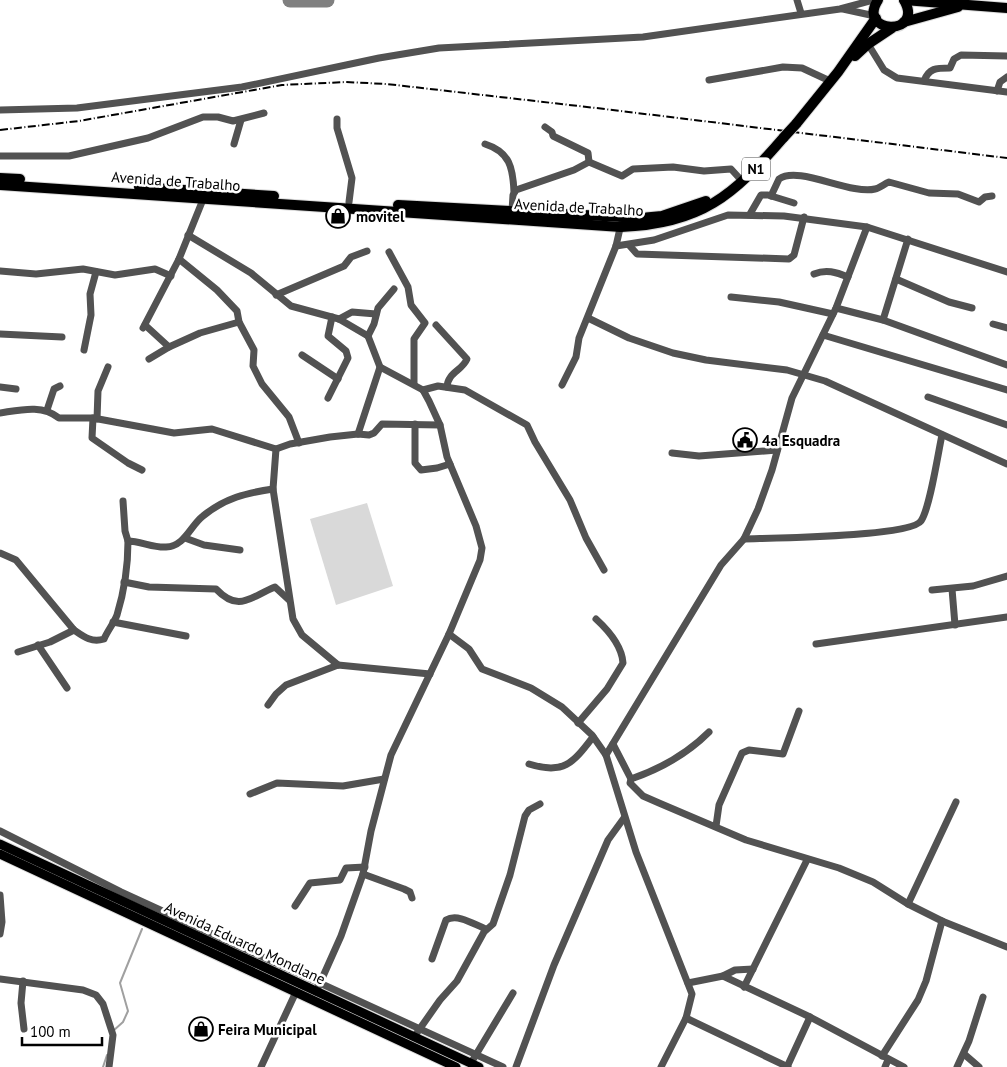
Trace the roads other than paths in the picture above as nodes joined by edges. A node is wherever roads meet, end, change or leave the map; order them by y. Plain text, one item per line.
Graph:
1 (797, 0) edge
2 (873, 0) edge
3 (878, 0) edge
4 (904, 0) edge
5 (942, 2) edge
6 (971, 4) junction
7 (1007, 8) edge
8 (840, 9) junction
9 (801, 13) junction
10 (875, 17) junction
11 (904, 22) junction
12 (892, 28) junction
13 (868, 44) junction
14 (1007, 56) edge
15 (838, 72) junction
16 (1007, 76) edge
17 (709, 80) dead end
18 (830, 81) junction
19 (924, 81) junction
20 (996, 91) junction
21 (1007, 92) edge
22 (0, 110) edge
23 (264, 113) dead end
24 (337, 119) dead end
25 (241, 120) junction
26 (545, 127) dead end
27 (234, 144) dead end
28 (485, 144) dead end
29 (0, 156) edge
30 (589, 162) junction
31 (0, 178) edge
32 (742, 181) junction
33 (0, 185) edge
34 (73, 186) junction
35 (514, 192) junction
36 (204, 195) junction
37 (771, 196) junction
38 (992, 196) dead end
39 (349, 202) junction
40 (794, 202) dead end
41 (314, 203) junction
42 (400, 208) junction
43 (512, 211) junction
44 (470, 213) junction
45 (750, 214) junction
46 (804, 217) junction
47 (558, 218) junction
48 (621, 222) junction
49 (867, 227) junction
50 (188, 235) junction
51 (908, 239) junction
52 (629, 245) junction
53 (616, 246) junction
54 (367, 250) dead end
55 (389, 252) dead end
56 (180, 259) junction
57 (0, 271) edge
58 (96, 272) junction
59 (1007, 272) edge
60 (814, 274) dead end
61 (171, 276) junction
62 (848, 276) junction
63 (896, 279) junction
64 (394, 289) dead end
65 (276, 295) junction
66 (731, 297) dead end
67 (972, 308) dead end
68 (834, 311) junction
69 (376, 314) junction
70 (335, 318) junction
71 (588, 318) junction
72 (883, 320) junction
73 (239, 322) junction
74 (993, 324) dead end
75 (436, 325) dead end
76 (1007, 328) edge
77 (0, 334) edge
78 (823, 335) junction
79 (368, 336) junction
80 (62, 337) dead end
81 (170, 347) junction
82 (84, 350) dead end
83 (302, 355) dead end
84 (149, 359) dead end
85 (1007, 364) edge
86 (108, 367) dead end
87 (380, 367) junction
88 (803, 374) junction
89 (338, 379) junction
90 (414, 384) junction
91 (562, 385) dead end
92 (60, 386) dead end
93 (0, 387) edge
94 (447, 387) junction
95 (16, 389) dead end
96 (423, 390) junction
97 (1007, 390) edge
98 (928, 397) dead end
99 (328, 398) dead end
100 (47, 410) junction
101 (0, 413) edge
102 (95, 418) junction
103 (415, 424) junction
104 (440, 425) junction
105 (1007, 425) edge
106 (358, 434) junction
107 (942, 435) junction
108 (299, 443) junction
109 (276, 449) junction
110 (777, 450) junction
111 (672, 453) dead end
112 (450, 464) junction
113 (1007, 464) edge
114 (142, 470) dead end
115 (273, 489) junction
116 (123, 500) dead end
117 (185, 538) junction
118 (744, 538) junction
119 (128, 541) junction
120 (240, 550) dead end
121 (0, 553) edge
122 (604, 570) dead end
123 (1007, 576) edge
124 (124, 582) junction
125 (952, 589) junction
126 (932, 590) dead end
127 (289, 600) junction
128 (1007, 617) edge
129 (596, 619) dead end
130 (113, 622) junction
131 (955, 625) junction
132 (74, 630) junction
133 (449, 634) junction
134 (186, 636) dead end
135 (38, 644) junction
136 (816, 644) dead end
137 (18, 652) dead end
138 (338, 665) junction
139 (430, 674) junction
140 (67, 688) dead end
141 (268, 705) dead end
142 (799, 711) dead end
143 (578, 723) junction
144 (709, 732) dead end
145 (593, 737) junction
146 (613, 744) junction
147 (606, 755) junction
148 (529, 764) dead end
149 (384, 779) junction
150 (632, 779) junction
151 (250, 794) dead end
152 (956, 802) dead end
153 (540, 804) dead end
154 (624, 818) junction
155 (716, 826) junction
156 (0, 831) edge
157 (0, 844) edge
158 (0, 854) edge
159 (806, 860) junction
160 (364, 871) junction
161 (0, 895) edge
162 (412, 898) dead end
163 (908, 904) junction
164 (295, 906) dead end
165 (942, 921) junction
166 (486, 929) junction
167 (0, 934) edge
168 (1007, 947) edge
169 (432, 959) dead end
170 (753, 969) junction
171 (723, 976) junction
172 (0, 979) edge
173 (23, 981) junction
174 (320, 982) junction
175 (688, 983) junction
176 (300, 984) junction
177 (744, 987) junction
178 (316, 992) junction
179 (514, 993) dead end
180 (295, 994) junction
181 (983, 997) dead end
182 (810, 1017) junction
183 (686, 1018) junction
184 (420, 1028) junction
185 (24, 1029) dead end
186 (414, 1037) junction
187 (476, 1054) junction
188 (964, 1054) junction
189 (885, 1061) edge
190 (475, 1065) edge
191 (452, 1066) edge
192 (109, 1067) edge
193 (261, 1067) edge
194 (503, 1067) edge
195 (516, 1067) edge
196 (662, 1067) edge
197 (788, 1067) edge
198 (904, 1067) edge
199 (957, 1067) edge
200 (979, 1067) edge

1 - 9 street
2 - 8 street
3 - 10 highway, N1
4 - 5 highway
4 - 11 highway
5 - 6 highway
6 - 7 highway
6 - 11 highway, N1
8 - 9 street
8 - 10 street
9 - 22 street
10 - 12 highway
10 - 15 highway, N1
11 - 12 highway, N1
12 - 13 highway, N1
13 - 15 highway, N1
13 - 19 street
14 - 19 street
15 - 18 highway, N1
16 - 20 street
17 - 18 street
18 - 32 highway, N1, bridge
19 - 20 street
20 - 21 street
23 - 25 street
24 - 39 street
25 - 27 street
25 - 29 street
26 - 30 street
28 - 35 street
30 - 32 street
30 - 35 street
31 - 34 highway, Avenida de Trabalho / N1
32 - 48 highway, Avenida de Trabalho / N1
33 - 34 highway, Avenida de Trabalho / N1
34 - 36 highway, Avenida de Trabalho / N1
35 - 43 street
36 - 41 highway, Avenida de Trabalho / N1
36 - 50 street
37 - 38 street
37 - 40 street
37 - 45 street
39 - 41 highway, Avenida de Trabalho / N1
39 - 42 highway, Avenida de Trabalho / N1
41 - 42 highway, Avenida de Trabalho / N1
42 - 44 highway, Avenida de Trabalho / N1
43 - 44 highway, Avenida de Trabalho / N1
43 - 47 highway, Avenida de Trabalho / N1
44 - 47 highway, Avenida de Trabalho / N1
45 - 46 street
45 - 52 street
46 - 49 street
46 - 52 street
47 - 48 highway, Avenida de Trabalho / N1
48 - 53 street
49 - 51 street
49 - 62 street
50 - 56 street
50 - 65 street
51 - 59 street
51 - 63 street
52 - 53 street
53 - 71 street
54 - 65 street
55 - 90 street
56 - 61 street
56 - 73 street
57 - 58 street
58 - 61 street
58 - 82 street
60 - 62 street
61 - 81 street
62 - 68 street
63 - 67 street
63 - 72 street
64 - 69 street
65 - 70 street
66 - 68 street
68 - 72 street
68 - 78 street
69 - 70 street
69 - 79 street
70 - 79 street
70 - 89 street
71 - 88 street
71 - 91 street
72 - 85 street
73 - 81 street
73 - 108 street
74 - 76 street
75 - 94 street
77 - 80 street
78 - 88 street
78 - 97 street
79 - 87 street
81 - 84 street
83 - 89 street
86 - 102 street
87 - 90 street
87 - 106 street
88 - 107 street
88 - 110 street
89 - 99 street
90 - 96 street
92 - 100 street
93 - 95 street
94 - 96 street
94 - 122 street
96 - 104 street
98 - 105 street
100 - 101 street
100 - 102 street
102 - 109 street
102 - 114 street
103 - 104 street
103 - 106 street
103 - 112 street
104 - 112 street
106 - 108 street
107 - 113 street
107 - 118 street
108 - 109 street
109 - 115 street
110 - 111 street
110 - 118 street
112 - 133 street
115 - 117 street
115 - 127 street
116 - 119 street
117 - 119 street
117 - 120 street
118 - 146 street
119 - 124 street
121 - 132 street
123 - 125 street
124 - 127 street
124 - 130 street
125 - 126 street
125 - 131 street
127 - 138 street
128 - 131 street
129 - 143 street
130 - 132 street
130 - 134 street
131 - 136 street
132 - 135 street
133 - 139 street
133 - 143 street
135 - 137 street
135 - 140 street
138 - 139 street
138 - 141 street
139 - 149 street
142 - 155 street
143 - 145 street
144 - 150 street
145 - 147 street
145 - 148 street
146 - 147 street
146 - 150 street
147 - 154 street
149 - 151 street
149 - 160 street
150 - 155 street
152 - 163 street
153 - 166 street
154 - 175 street
154 - 195 street
155 - 159 street
156 - 174 street
157 - 176 main road, Avenida Eduardo Mondlane
158 - 180 main road, Avenida Eduardo Mondlane
159 - 163 street
159 - 170 street
160 - 162 street
160 - 164 street
160 - 174 street
161 - 167 street
163 - 165 street
165 - 168 street
165 - 189 street
166 - 169 street
166 - 184 street
170 - 171 street
170 - 177 street
171 - 175 street
171 - 177 street
172 - 173 street
173 - 185 street
173 - 192 street
174 - 178 street
174 - 184 street
175 - 183 street
176 - 178 main road, Avenida Eduardo Mondlane
176 - 180 main road
177 - 182 street
178 - 186 main road, Avenida Eduardo Mondlane
179 - 187 street
180 - 191 main road, Avenida Eduardo Mondlane
180 - 193 street
181 - 188 street
182 - 189 street
182 - 197 street
183 - 196 street
183 - 197 street
184 - 186 street
184 - 187 street
186 - 190 main road, Avenida Eduardo Mondlane
187 - 190 street
187 - 194 street
188 - 199 street
188 - 200 street
189 - 198 street

